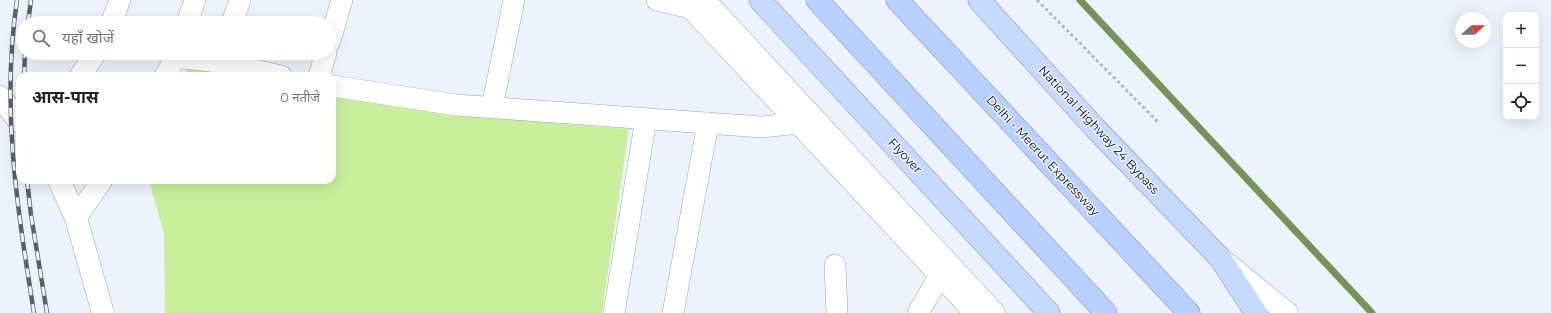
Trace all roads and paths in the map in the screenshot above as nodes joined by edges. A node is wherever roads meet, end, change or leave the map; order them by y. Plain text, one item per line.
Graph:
1 (120, 0) edge
2 (194, 0) edge
3 (240, 0) edge
4 (342, 0) edge
5 (514, 0) edge
6 (657, 0) edge
7 (760, 0) edge
8 (817, 0) edge
9 (897, 0) edge
10 (980, 0) edge
11 (1037, 0) edge
12 (693, 3) edge
13 (114, 16) edge
14 (189, 16) edge
15 (234, 16) edge
16 (336, 20) edge
17 (91, 60) edge
18 (174, 60) edge
19 (226, 60) edge
20 (324, 60) edge
21 (83, 72) edge
22 (168, 72) edge
23 (267, 72) edge
24 (320, 72) edge
25 (336, 87) edge
26 (0, 97) edge
27 (492, 107) junction
28 (16, 117) edge
29 (646, 119) junction
30 (1158, 122) dead end
31 (708, 123) junction
32 (798, 123) junction
33 (61, 184) edge
34 (99, 184) edge
35 (76, 218) junction
36 (1220, 258) junction
37 (835, 265) dead end
38 (940, 275) junction
39 (103, 313) edge
40 (614, 313) edge
41 (673, 313) edge
42 (837, 313) edge
43 (918, 313) edge
44 (975, 313) edge
45 (994, 313) edge
46 (1049, 313) edge
47 (1106, 313) edge
48 (1189, 313) edge
49 (1256, 313) edge
50 (1287, 313) edge

1 - 13 street
2 - 14 street
3 - 15 street
4 - 16 street
5 - 27 street
6 - 12 street
7 - 46 highway, Flyover
8 - 47 highway
9 - 48 highway, Delhi - Meerut Expressway
10 - 36 highway, National Highway 24 Bypass
11 - 30 path
12 - 32 street
12 - 45 street
17 - 21 street
18 - 22 street
19 - 23 street
20 - 24 street
25 - 27 street
26 - 28 street
27 - 29 street
29 - 31 street
29 - 40 street
31 - 32 street
31 - 41 street
32 - 38 street
33 - 35 street
34 - 35 street
35 - 39 street
36 - 49 highway
36 - 50 street
37 - 42 street
38 - 43 street
38 - 44 street

